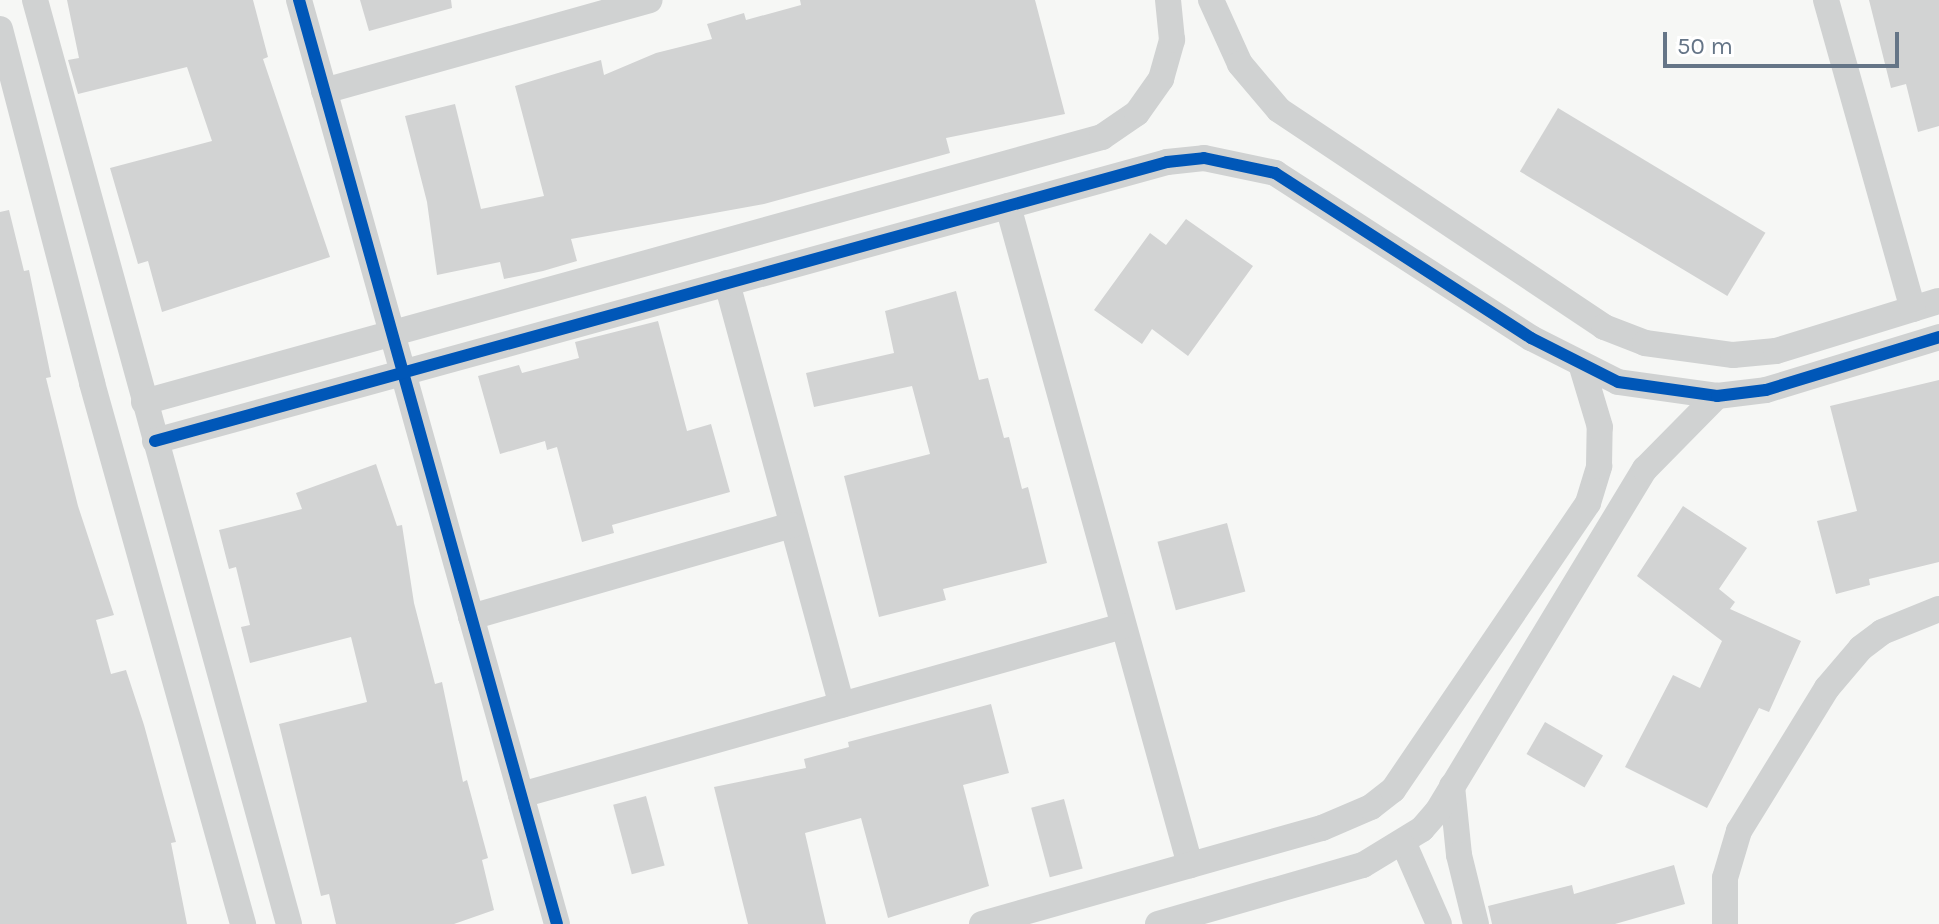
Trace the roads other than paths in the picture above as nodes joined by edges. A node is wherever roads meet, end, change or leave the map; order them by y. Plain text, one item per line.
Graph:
1 (35, 0) edge
2 (299, 0) edge
3 (1168, 0) edge
4 (1211, 0) edge
5 (1826, 0) edge
6 (642, 1) edge
7 (0, 29) edge
8 (324, 91) junction
9 (1008, 206) junction
10 (727, 283) junction
11 (1939, 301) edge
12 (1913, 309) junction
13 (391, 334) junction
14 (1939, 337) edge
15 (1582, 367) junction
16 (402, 373) junction
17 (1717, 396) junction
18 (144, 402) junction
19 (155, 441) junction
20 (792, 525) junction
21 (1939, 609) edge
22 (471, 617) junction
23 (1123, 626) junction
24 (842, 705) junction
25 (239, 744) junction
26 (197, 757) junction
27 (1452, 786) junction
28 (521, 795) junction
29 (1404, 844) junction
30 (1190, 865) junction
31 (1163, 923) edge
32 (243, 924) edge
33 (289, 924) edge
34 (557, 924) edge
35 (982, 924) edge
36 (1439, 924) edge
37 (1476, 924) edge
38 (1725, 924) edge

1 - 18 street
2 - 8 street
3 - 13 street
4 - 12 street
5 - 12 street
6 - 8 street
7 - 26 street
8 - 13 street
9 - 10 street
9 - 15 street
9 - 23 street
10 - 16 street
10 - 20 street
11 - 12 street
13 - 16 street
13 - 18 street
14 - 17 street
15 - 17 street
15 - 30 street
16 - 19 street
16 - 22 street
17 - 27 street
18 - 19 street
19 - 25 street
20 - 22 street
20 - 24 street
21 - 38 street
22 - 28 street
23 - 24 street
23 - 30 street
24 - 28 street
25 - 26 street
25 - 33 street
26 - 32 street
27 - 29 street
27 - 37 street
28 - 34 street
29 - 31 street
29 - 36 street
30 - 35 street

